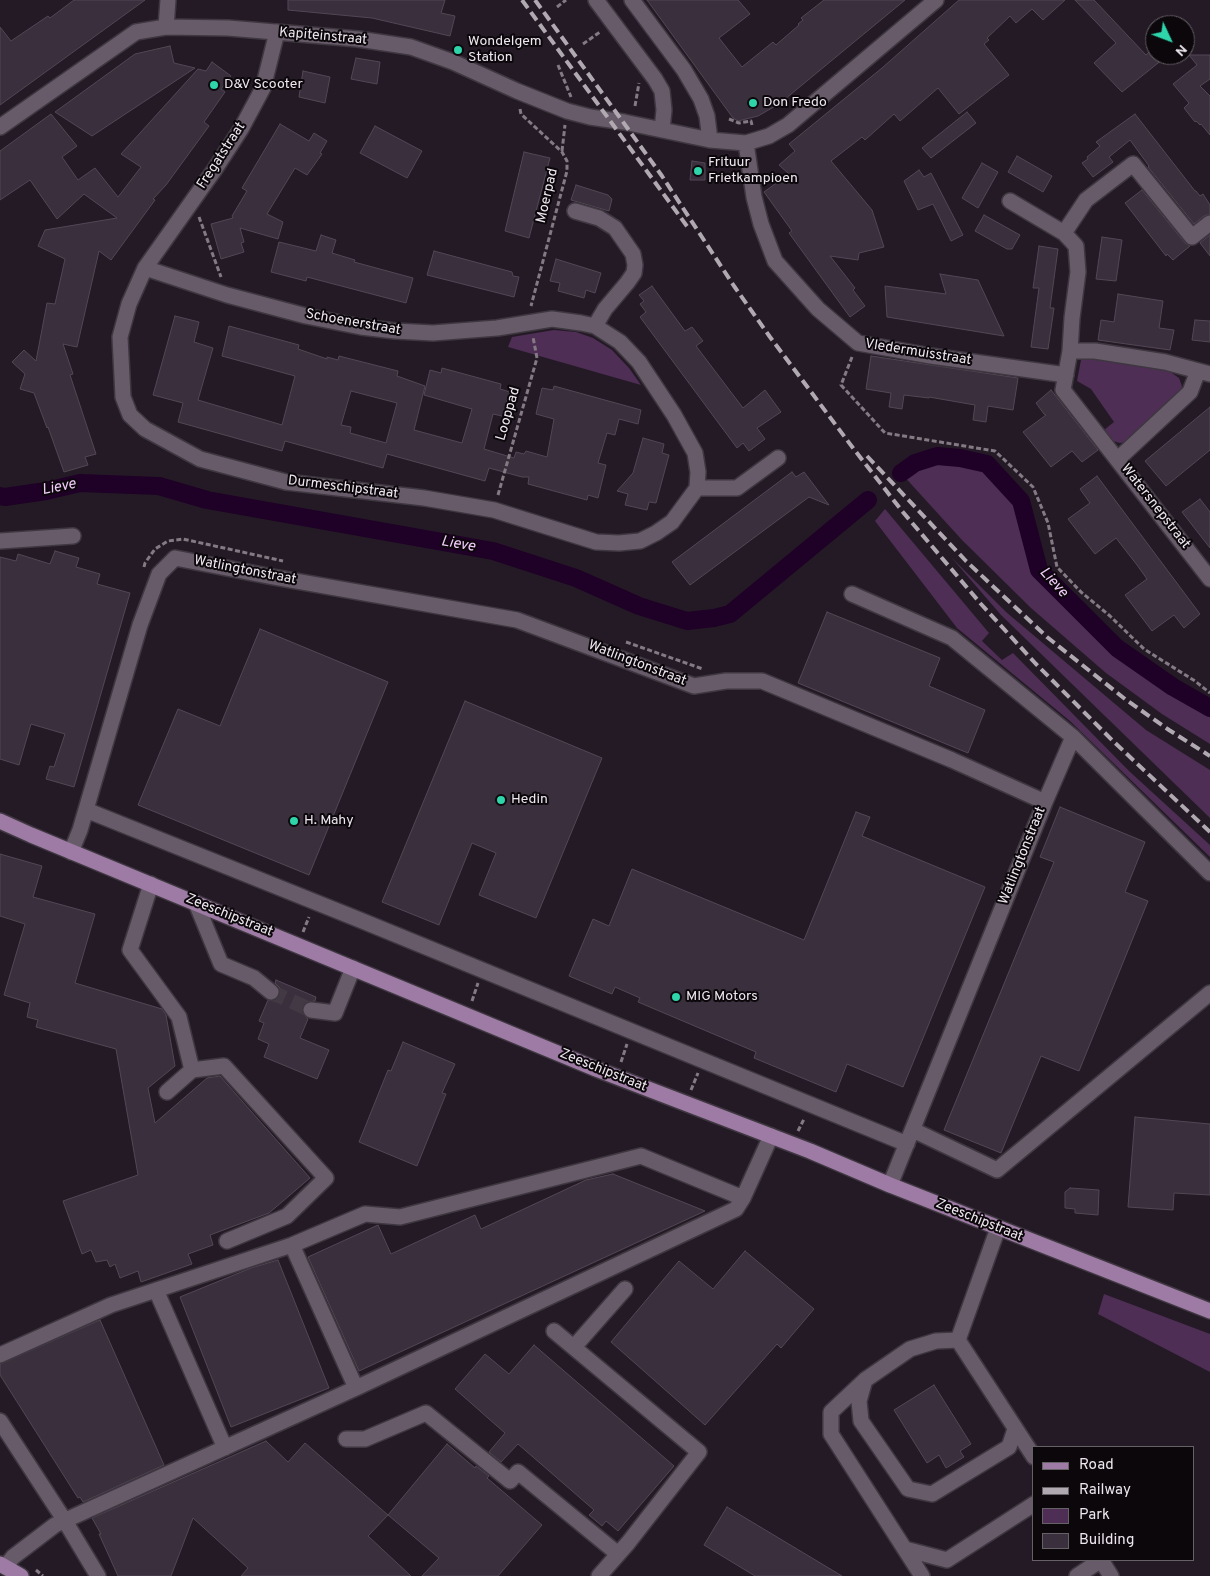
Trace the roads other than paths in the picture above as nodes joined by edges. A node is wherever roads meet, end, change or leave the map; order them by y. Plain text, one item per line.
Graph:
1 (168, 0) edge
2 (596, 0) edge
3 (632, 0) edge
4 (936, 0) edge
5 (166, 27) junction
6 (277, 32) junction
7 (0, 127) edge
8 (662, 130) junction
9 (710, 140) junction
10 (746, 144) junction
11 (1010, 201) dead end
12 (575, 211) dead end
13 (1210, 223) edge
14 (1064, 233) junction
15 (145, 268) junction
16 (595, 326) junction
17 (1070, 351) junction
18 (1204, 372) edge
19 (1066, 375) junction
20 (778, 458) dead end
21 (1118, 459) junction
22 (696, 488) junction
23 (73, 536) dead end
24 (0, 541) edge
25 (1210, 579) edge
26 (852, 594) dead end
27 (1073, 737) junction
28 (1045, 802) junction
29 (86, 810) junction
30 (0, 821) edge
31 (71, 852) junction
32 (1210, 873) edge
33 (151, 884) junction
34 (196, 903) junction
35 (353, 968) junction
36 (271, 992) tunnel mouth
37 (1210, 993) edge
38 (311, 1010) tunnel mouth
39 (192, 1070) junction
40 (167, 1092) dead end
41 (913, 1130) junction
42 (771, 1136) junction
43 (907, 1144) junction
44 (890, 1185) junction
45 (743, 1198) junction
46 (998, 1228) junction
47 (227, 1241) dead end
48 (292, 1245) junction
49 (625, 1289) dead end
50 (156, 1290) junction
51 (1210, 1311) edge
52 (554, 1331) dead end
53 (958, 1340) junction
54 (574, 1347) junction
55 (0, 1355) edge
56 (865, 1380) junction
57 (356, 1388) junction
58 (0, 1421) edge
59 (1015, 1429) junction
60 (346, 1439) dead end
61 (225, 1448) junction
62 (1032, 1454) edge
63 (1032, 1505) edge
64 (65, 1521) junction
65 (905, 1550) junction
66 (618, 1554) junction
67 (1099, 1561) edge
68 (1101, 1561) edge
69 (3, 1565) edge
70 (22, 1576) edge
71 (98, 1576) edge
72 (599, 1576) edge
73 (922, 1576) edge
74 (1077, 1576) edge
75 (1111, 1576) edge

1 - 5 street
2 - 8 street
3 - 9 street
4 - 10 street
5 - 6 street, Kapiteinstraat
5 - 7 street, Kapiteinstraat
6 - 8 street, Kapiteinstraat
6 - 15 street, Fregatstraat
8 - 9 street, Kapiteinstraat
9 - 10 street, Kapiteinstraat
10 - 19 street, Vledermuisstraat
11 - 14 street
12 - 16 street
13 - 14 street
14 - 17 street
15 - 16 street, Schoenerstraat
15 - 22 street, Durmeschipstraat
16 - 22 street, Schoenerstraat
17 - 18 street
17 - 19 street, Watersnepstraat
18 - 21 street, Watersnepstraat
19 - 21 street, Watersnepstraat
20 - 22 street
21 - 25 street, Watersnepstraat
23 - 24 street
26 - 27 street
27 - 28 street
27 - 32 street
28 - 29 street, Watlingtonstraat
28 - 41 street, Watlingtonstraat
29 - 31 street, Watlingtonstraat
29 - 43 street
30 - 31 main road, Zeeschipstraat
31 - 33 main road, Zeeschipstraat
33 - 34 main road, Zeeschipstraat
33 - 39 street
34 - 35 main road, Zeeschipstraat
34 - 36 street
35 - 38 street
35 - 42 main road, Zeeschipstraat
37 - 41 street
39 - 40 street
39 - 47 street
41 - 43 street, Watlingtonstraat
42 - 44 main road, Zeeschipstraat
42 - 45 street
43 - 44 street, Watlingtonstraat
44 - 46 main road, Zeeschipstraat
45 - 48 street
45 - 57 street
46 - 51 main road, Zeeschipstraat
46 - 53 street
48 - 50 street
48 - 57 street
49 - 54 street
50 - 55 street
50 - 61 street
52 - 54 street
53 - 56 street
53 - 59 street
54 - 66 street
56 - 59 street
56 - 65 street
57 - 61 street
58 - 64 street
59 - 62 street
60 - 66 street
61 - 64 street
63 - 65 street
64 - 69 street
64 - 71 street
65 - 73 street
66 - 72 street
67 - 74 street
68 - 75 street
69 - 70 main road

